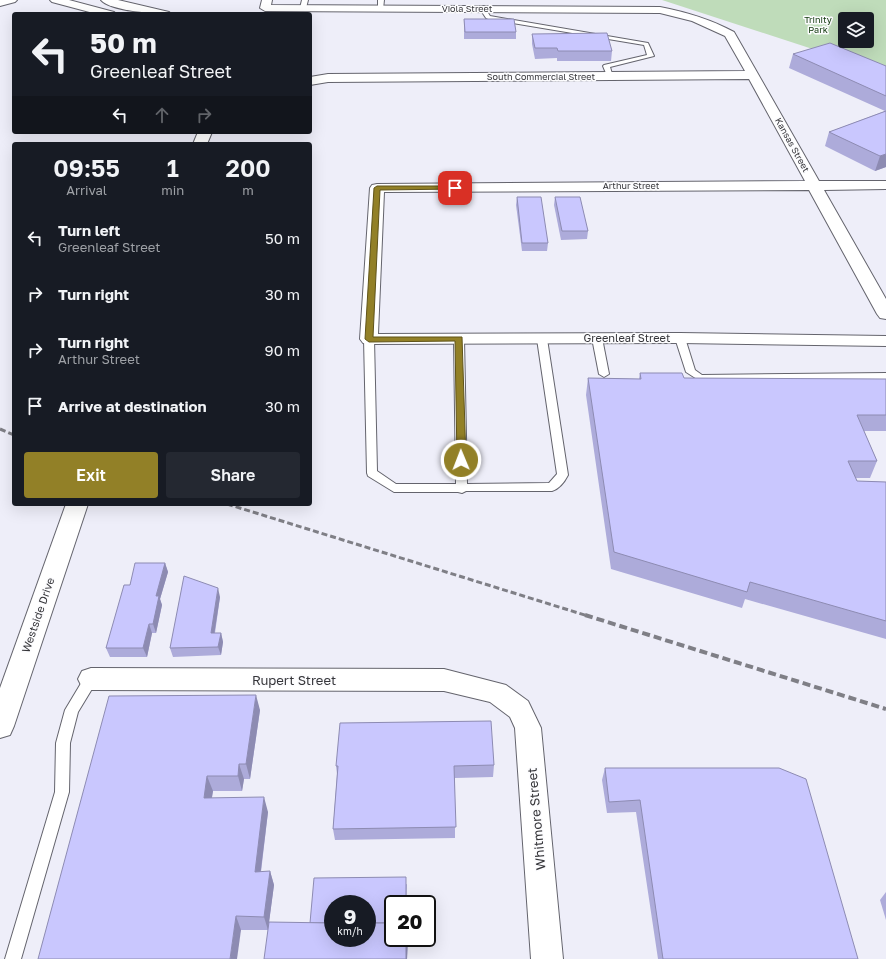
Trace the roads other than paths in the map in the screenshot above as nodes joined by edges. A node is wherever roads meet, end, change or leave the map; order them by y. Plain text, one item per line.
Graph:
1 (11, 0) edge
2 (56, 0) edge
3 (107, 0) edge
4 (0, 3) edge
5 (266, 4) edge
6 (304, 4) edge
7 (381, 4) edge
8 (483, 9) junction
9 (102, 12) edge
10 (156, 12) edge
11 (668, 12) joint
12 (312, 74) edge
13 (754, 75) junction
14 (610, 76) junction
15 (328, 78) junction
16 (312, 80) edge
17 (814, 185) junction
18 (886, 185) edge
19 (886, 314) edge
20 (597, 338) junction
21 (680, 338) junction
22 (369, 339) junction
23 (459, 339) junction
24 (542, 339) junction
25 (886, 341) edge
26 (604, 374) dead end
27 (886, 376) edge
28 (462, 489) junction
29 (75, 506) edge
30 (91, 679) joint
31 (497, 692) joint
32 (0, 726) edge
33 (13, 959) edge
34 (547, 959) edge

1 - 4 main road
2 - 9 main road
3 - 10 main road
5 - 6 street, Viola Street
6 - 7 street, Viola Street
7 - 8 street, Viola Street
8 - 11 street, Viola Street
8 - 14 lane
11 - 13 street, Kansas Street
12 - 15 street, South Commercial Street
13 - 14 street, South Commercial Street
13 - 17 street, Kansas Street
14 - 15 street, South Commercial Street
15 - 16 street, South Commercial Street
17 - 18 street, Arthur Street
17 - 19 street, Kansas Street
17 - 22 street, Arthur Street
20 - 21 street, Greenleaf Street
20 - 24 street, Greenleaf Street
20 - 26 lane
21 - 25 street, Greenleaf Street
21 - 27 lane
22 - 23 street, Greenleaf Street
22 - 28 lane
23 - 24 street, Greenleaf Street
23 - 28 lane
24 - 28 lane
29 - 32 main road, Westside Drive
30 - 31 street, Rupert Street
30 - 33 lane
31 - 34 street, Whitmore Street

